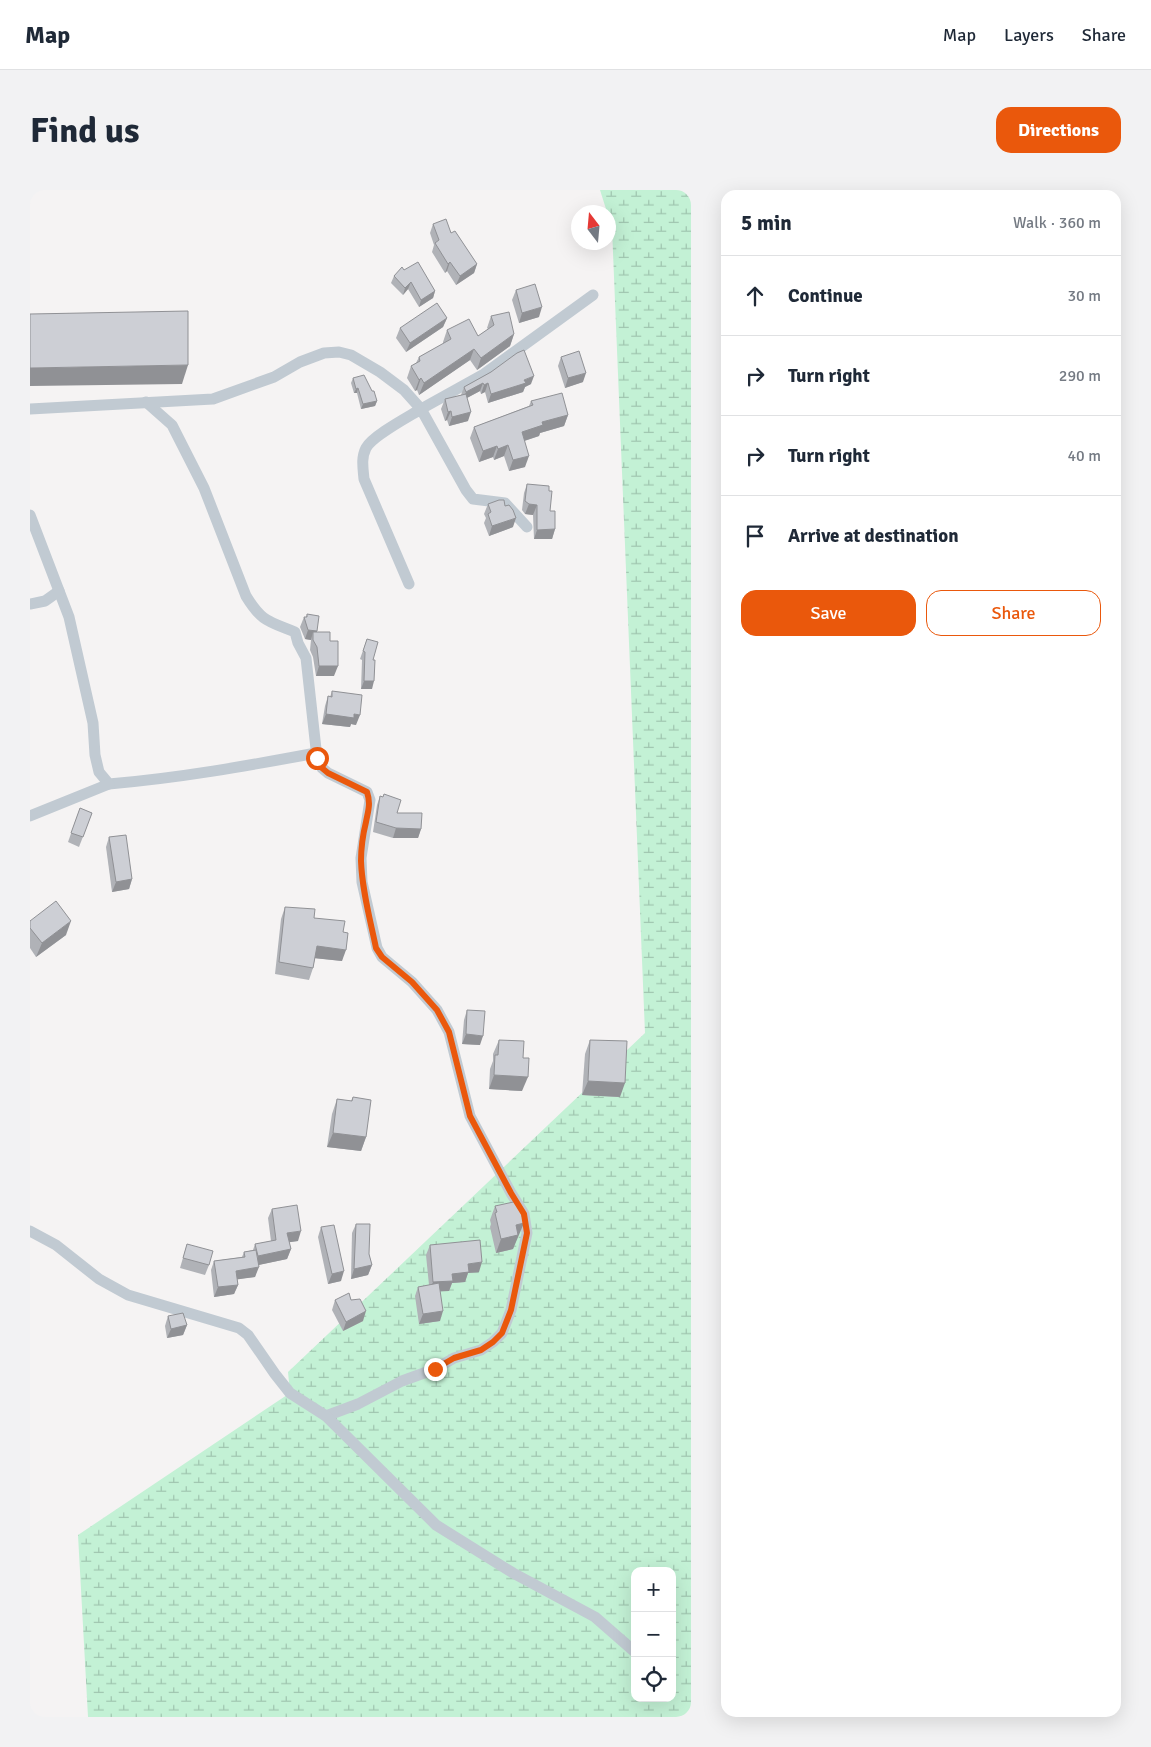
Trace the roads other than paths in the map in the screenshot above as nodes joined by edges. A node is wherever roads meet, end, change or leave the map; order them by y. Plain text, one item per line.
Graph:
1 (593, 295) dead end
2 (146, 402) junction
3 (30, 409) edge
4 (421, 409) junction
5 (30, 515) edge
6 (527, 527) dead end
7 (409, 584) dead end
8 (59, 591) junction
9 (30, 604) edge
10 (316, 753) junction
11 (109, 784) junction
12 (30, 816) edge
13 (30, 1231) edge
14 (326, 1416) junction
15 (631, 1648) edge

1 - 4 street
2 - 3 street
2 - 4 street
2 - 10 street
4 - 6 street
4 - 7 street
5 - 8 street
8 - 9 street
8 - 11 street
10 - 11 street
10 - 14 street
11 - 12 street
13 - 14 street
14 - 15 street

